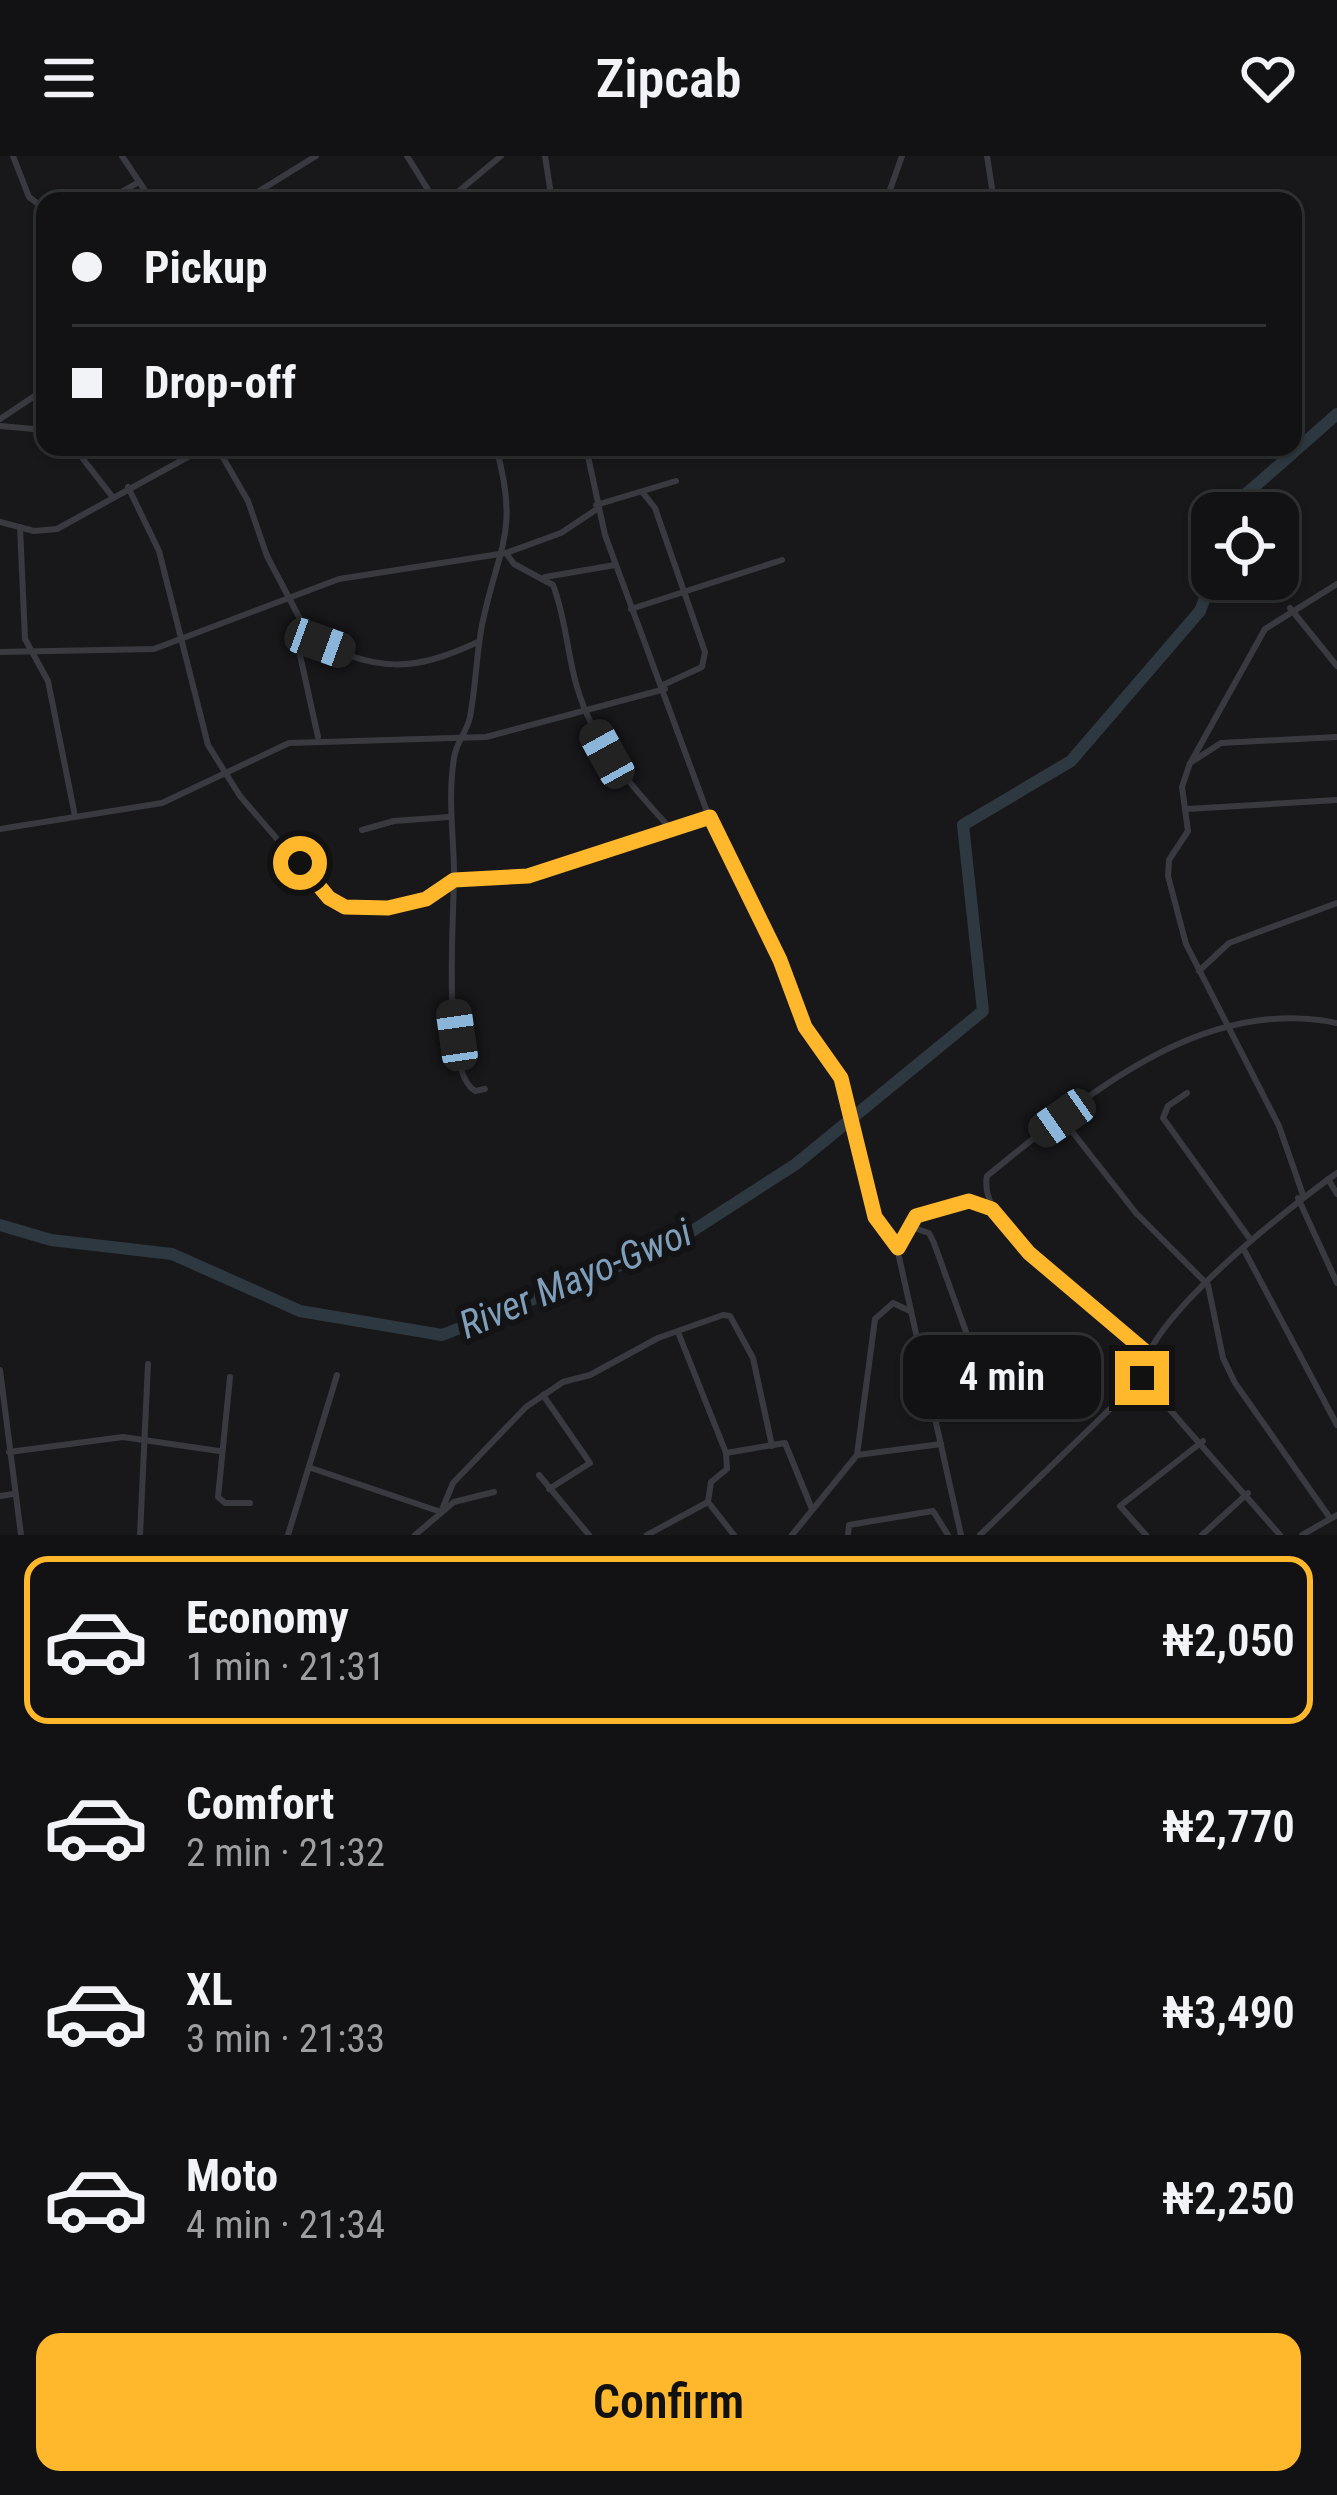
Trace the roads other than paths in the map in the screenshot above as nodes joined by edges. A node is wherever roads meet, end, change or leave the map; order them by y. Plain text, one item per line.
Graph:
1 (13, 156) edge
2 (122, 156) edge
3 (316, 156) edge
4 (407, 156) edge
5 (501, 156) edge
6 (545, 156) edge
7 (902, 156) edge
8 (987, 156) edge
9 (140, 182) junction
10 (122, 192) edge
11 (146, 192) edge
12 (258, 192) edge
13 (429, 192) edge
14 (458, 192) edge
15 (551, 192) edge
16 (889, 192) edge
17 (993, 192) edge
18 (36, 202) edge
19 (36, 396) edge
20 (0, 422) edge
21 (36, 428) edge
22 (83, 456) edge
23 (188, 456) edge
24 (222, 456) edge
25 (498, 456) edge
26 (588, 456) edge
27 (676, 482) dead end
28 (128, 487) junction
29 (643, 493) junction
30 (111, 496) junction
31 (596, 507) junction
32 (0, 522) edge
33 (20, 527) junction
34 (506, 553) junction
35 (782, 560) dead end
36 (616, 565) junction
37 (542, 578) junction
38 (1337, 584) edge
39 (683, 592) junction
40 (286, 597) junction
41 (1290, 608) junction
42 (631, 609) junction
43 (302, 628) junction
44 (178, 642) junction
45 (478, 642) junction
46 (27, 650) junction
47 (0, 652) edge
48 (1337, 666) edge
49 (664, 687) junction
50 (586, 713) junction
51 (460, 734) junction
52 (1337, 737) edge
53 (318, 738) junction
54 (1190, 763) junction
55 (225, 776) junction
56 (1337, 800) edge
57 (1187, 809) junction
58 (75, 816) junction
59 (710, 817) junction
60 (449, 818) junction
61 (0, 829) edge
62 (670, 829) junction
63 (362, 830) dead end
64 (454, 880) junction
65 (1337, 903) edge
66 (1198, 971) junction
67 (1337, 1023) edge
68 (1225, 1026) junction
69 (484, 1090) dead end
70 (1187, 1094) dead end
71 (1062, 1118) junction
72 (1337, 1173) edge
73 (1328, 1179) junction
74 (1337, 1194) edge
75 (1300, 1197) junction
76 (992, 1209) junction
77 (908, 1226) junction
78 (1250, 1239) junction
79 (1243, 1246) junction
80 (898, 1248) junction
81 (1337, 1283) edge
82 (1208, 1285) junction
83 (911, 1312) junction
84 (677, 1331) junction
85 (1146, 1352) junction
86 (148, 1364) dead end
87 (0, 1370) edge
88 (338, 1375) dead end
89 (230, 1377) dead end
90 (930, 1378) junction
91 (1142, 1378) junction
92 (543, 1395) junction
93 (1337, 1425) edge
94 (145, 1438) junction
95 (1203, 1442) junction
96 (941, 1444) junction
97 (772, 1446) junction
98 (218, 1451) junction
99 (9, 1452) junction
100 (726, 1453) junction
101 (857, 1455) junction
102 (311, 1468) junction
103 (538, 1475) dead end
104 (549, 1489) junction
105 (494, 1492) dead end
106 (1248, 1493) junction
107 (13, 1494) junction
108 (0, 1496) edge
109 (708, 1502) junction
110 (250, 1503) dead end
111 (812, 1509) junction
112 (441, 1512) junction
113 (1334, 1516) edge
114 (21, 1535) edge
115 (140, 1535) edge
116 (288, 1535) edge
117 (416, 1535) edge
118 (589, 1535) edge
119 (647, 1535) edge
120 (734, 1535) edge
121 (792, 1535) edge
122 (848, 1535) edge
123 (948, 1535) edge
124 (961, 1535) edge
125 (980, 1535) edge
126 (1147, 1535) edge
127 (1202, 1535) edge
128 (1280, 1535) edge
129 (1302, 1535) edge

1 - 18 street
2 - 9 street
3 - 12 street
4 - 13 street
5 - 14 street
6 - 15 street
7 - 16 street
8 - 17 street
9 - 10 street
9 - 11 street
19 - 20 street
20 - 21 street
22 - 30 street
23 - 28 street
24 - 40 street
25 - 34 street
26 - 31 street
27 - 29 street
28 - 30 street
28 - 44 street
29 - 31 street
29 - 39 street
30 - 33 street
31 - 34 street
31 - 36 street
32 - 33 street
33 - 46 street
34 - 37 street
34 - 40 street
34 - 45 street
35 - 39 street
36 - 37 street
36 - 42 street
37 - 50 street
38 - 41 street
39 - 42 street
39 - 49 street
40 - 43 street
40 - 44 street
41 - 48 street
41 - 54 street
42 - 49 street
43 - 45 street
43 - 53 street
44 - 46 street
44 - 55 street
45 - 51 street
46 - 47 street
46 - 58 street
49 - 50 street
49 - 59 street
50 - 51 street
50 - 62 street
51 - 53 street
51 - 60 street
52 - 54 street
53 - 55 street
54 - 57 street
55 - 58 street
55 - 64 street
56 - 57 street
57 - 66 street
58 - 61 street
59 - 62 street
59 - 80 street
60 - 63 street
60 - 64 street
62 - 64 street
64 - 69 street
65 - 66 street
66 - 68 street
67 - 68 street
68 - 71 street
68 - 75 street
70 - 78 street
71 - 76 street
71 - 82 street
72 - 73 street
73 - 74 street
73 - 75 street
75 - 78 street
75 - 81 street
76 - 77 street
76 - 85 street
77 - 80 street
77 - 90 street
78 - 79 street
79 - 82 street
79 - 93 street
80 - 83 street
82 - 85 street
82 - 113 street
83 - 90 street
83 - 101 street
84 - 92 street
84 - 97 street
84 - 100 street
85 - 91 street
86 - 94 street
87 - 99 street
88 - 102 street
89 - 98 street
90 - 96 street
91 - 95 street
91 - 125 street
92 - 104 street
92 - 112 street
94 - 98 street
94 - 99 street
94 - 115 street
95 - 106 street
95 - 126 street
96 - 101 street
96 - 124 street
97 - 100 street
97 - 111 street
98 - 110 street
99 - 107 street
100 - 109 street
101 - 111 street
102 - 112 street
102 - 116 street
103 - 104 street
104 - 118 street
105 - 112 street
106 - 127 street
106 - 128 street
107 - 108 street
107 - 114 street
109 - 119 street
109 - 120 street
111 - 121 street
112 - 117 street
113 - 129 street
122 - 123 street

